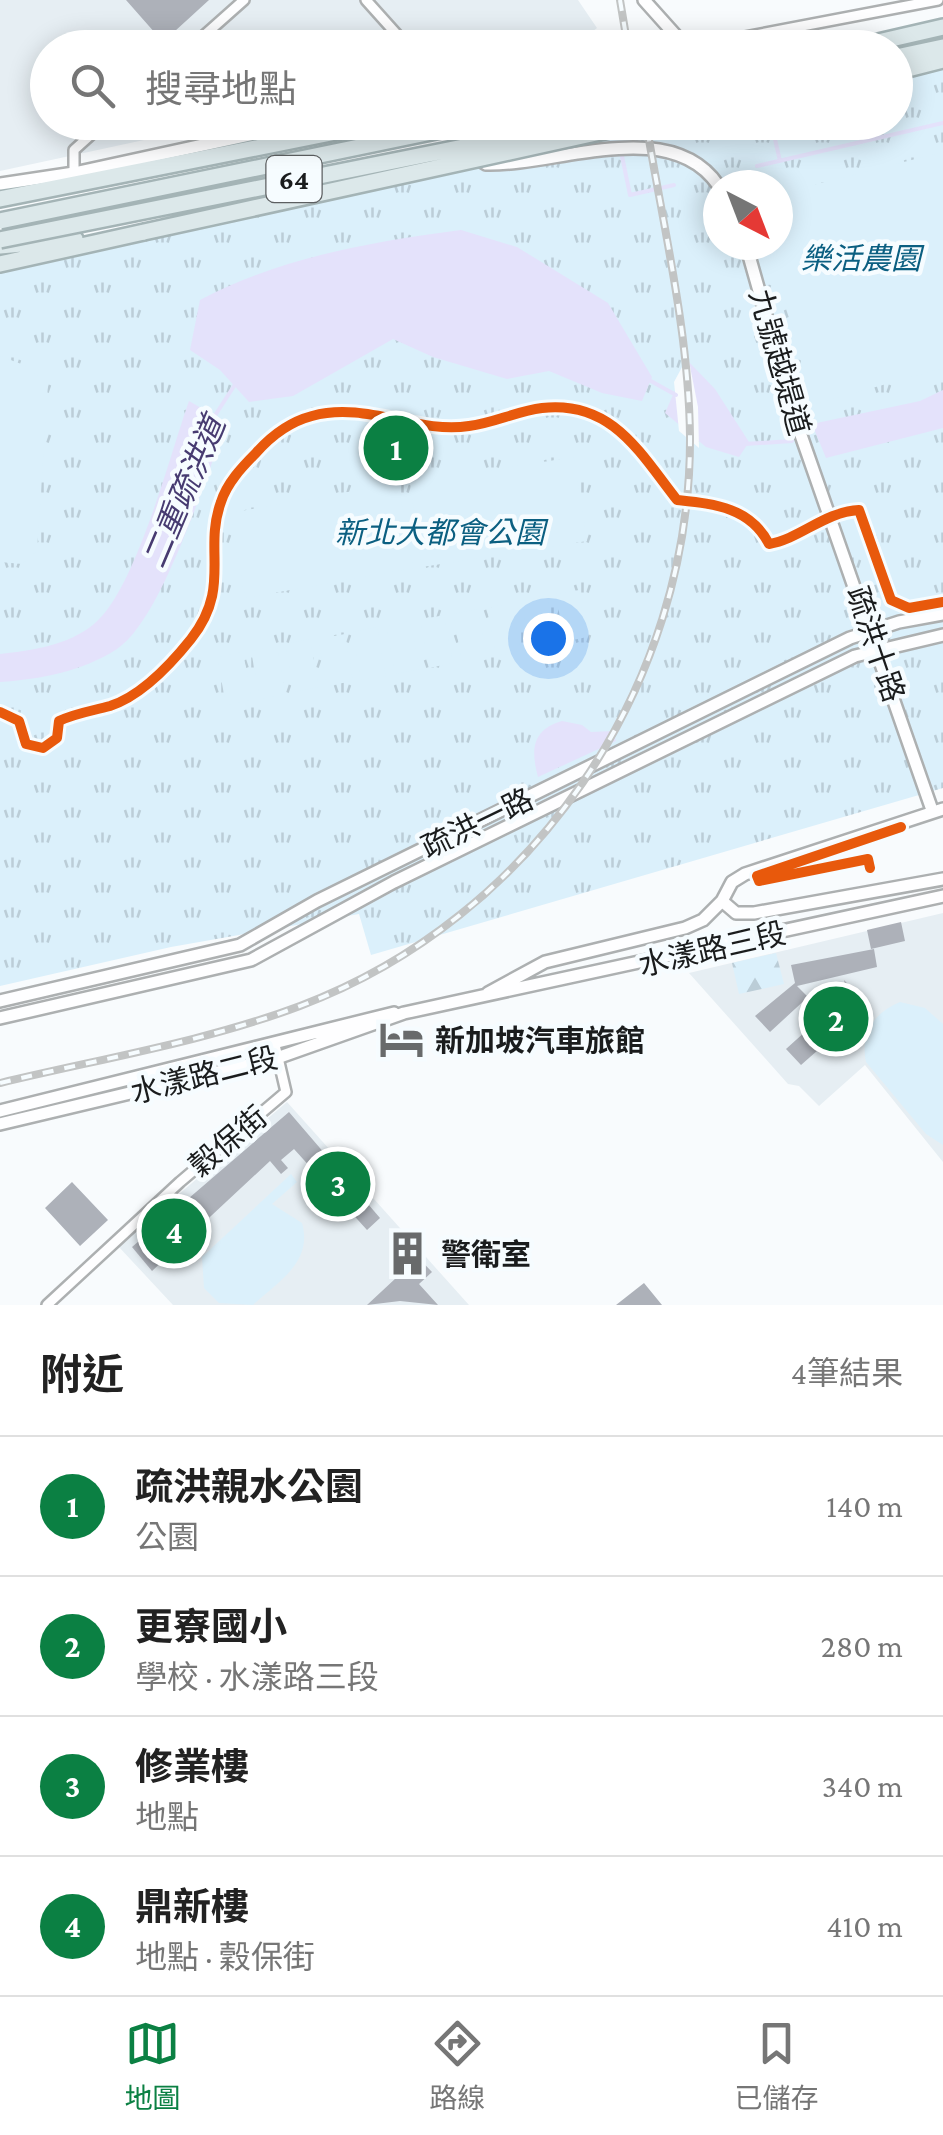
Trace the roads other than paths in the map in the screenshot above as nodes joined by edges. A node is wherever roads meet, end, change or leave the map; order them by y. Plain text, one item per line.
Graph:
1 (244, 0) edge
2 (366, 0) edge
3 (644, 0) edge
4 (938, 0) edge
5 (943, 27) edge
6 (210, 30) edge
7 (392, 30) edge
8 (671, 30) edge
9 (781, 30) edge
10 (913, 34) edge
11 (943, 46) edge
12 (913, 54) edge
13 (943, 60) edge
14 (913, 68) edge
15 (85, 140) edge
16 (225, 140) edge
17 (293, 140) edge
18 (390, 140) edge
19 (469, 140) edge
20 (501, 140) edge
21 (564, 140) edge
22 (708, 170) edge
23 (74, 173) junction
24 (0, 184) edge
25 (0, 197) edge
26 (0, 221) edge
27 (144, 232) junction
28 (0, 244) edge
29 (751, 260) edge
30 (0, 264) edge
31 (816, 478) joint
32 (943, 614) edge
33 (873, 630) junction
34 (943, 634) edge
35 (878, 647) junction
36 (937, 810) edge
37 (943, 879) edge
38 (943, 896) edge
39 (722, 901) junction
40 (480, 998) junction
41 (0, 1000) edge
42 (0, 1018) edge
43 (276, 1052) junction
44 (0, 1111) edge
45 (0, 1124) edge
46 (47, 1305) edge

1 - 6 street
2 - 7 street
3 - 8 street
4 - 9 street
5 - 10 highway
11 - 12 highway
13 - 14 highway
15 - 23 street
16 - 23 street
17 - 25 highway
18 - 26 highway, 64, bridge
19 - 22 street
20 - 28 highway, 64, bridge
21 - 27 highway, bridge
23 - 24 street
23 - 25 street
27 - 28 highway
27 - 30 highway
29 - 31 street, 九號越堤道
31 - 33 street, 疏洪十路
32 - 33 street, 疏洪一路
33 - 35 street, 疏洪十路
33 - 41 street, 疏洪一路
34 - 35 street, 疏洪一路
35 - 36 street, 疏洪十路
35 - 42 street, 疏洪一路
36 - 39 street
37 - 39 street
38 - 40 street, 水漾路三段
39 - 40 street
40 - 43 street, 水漾路二段
43 - 44 street, 水漾路二段
43 - 45 street, 水漾路二段
43 - 46 street, 穀保街

